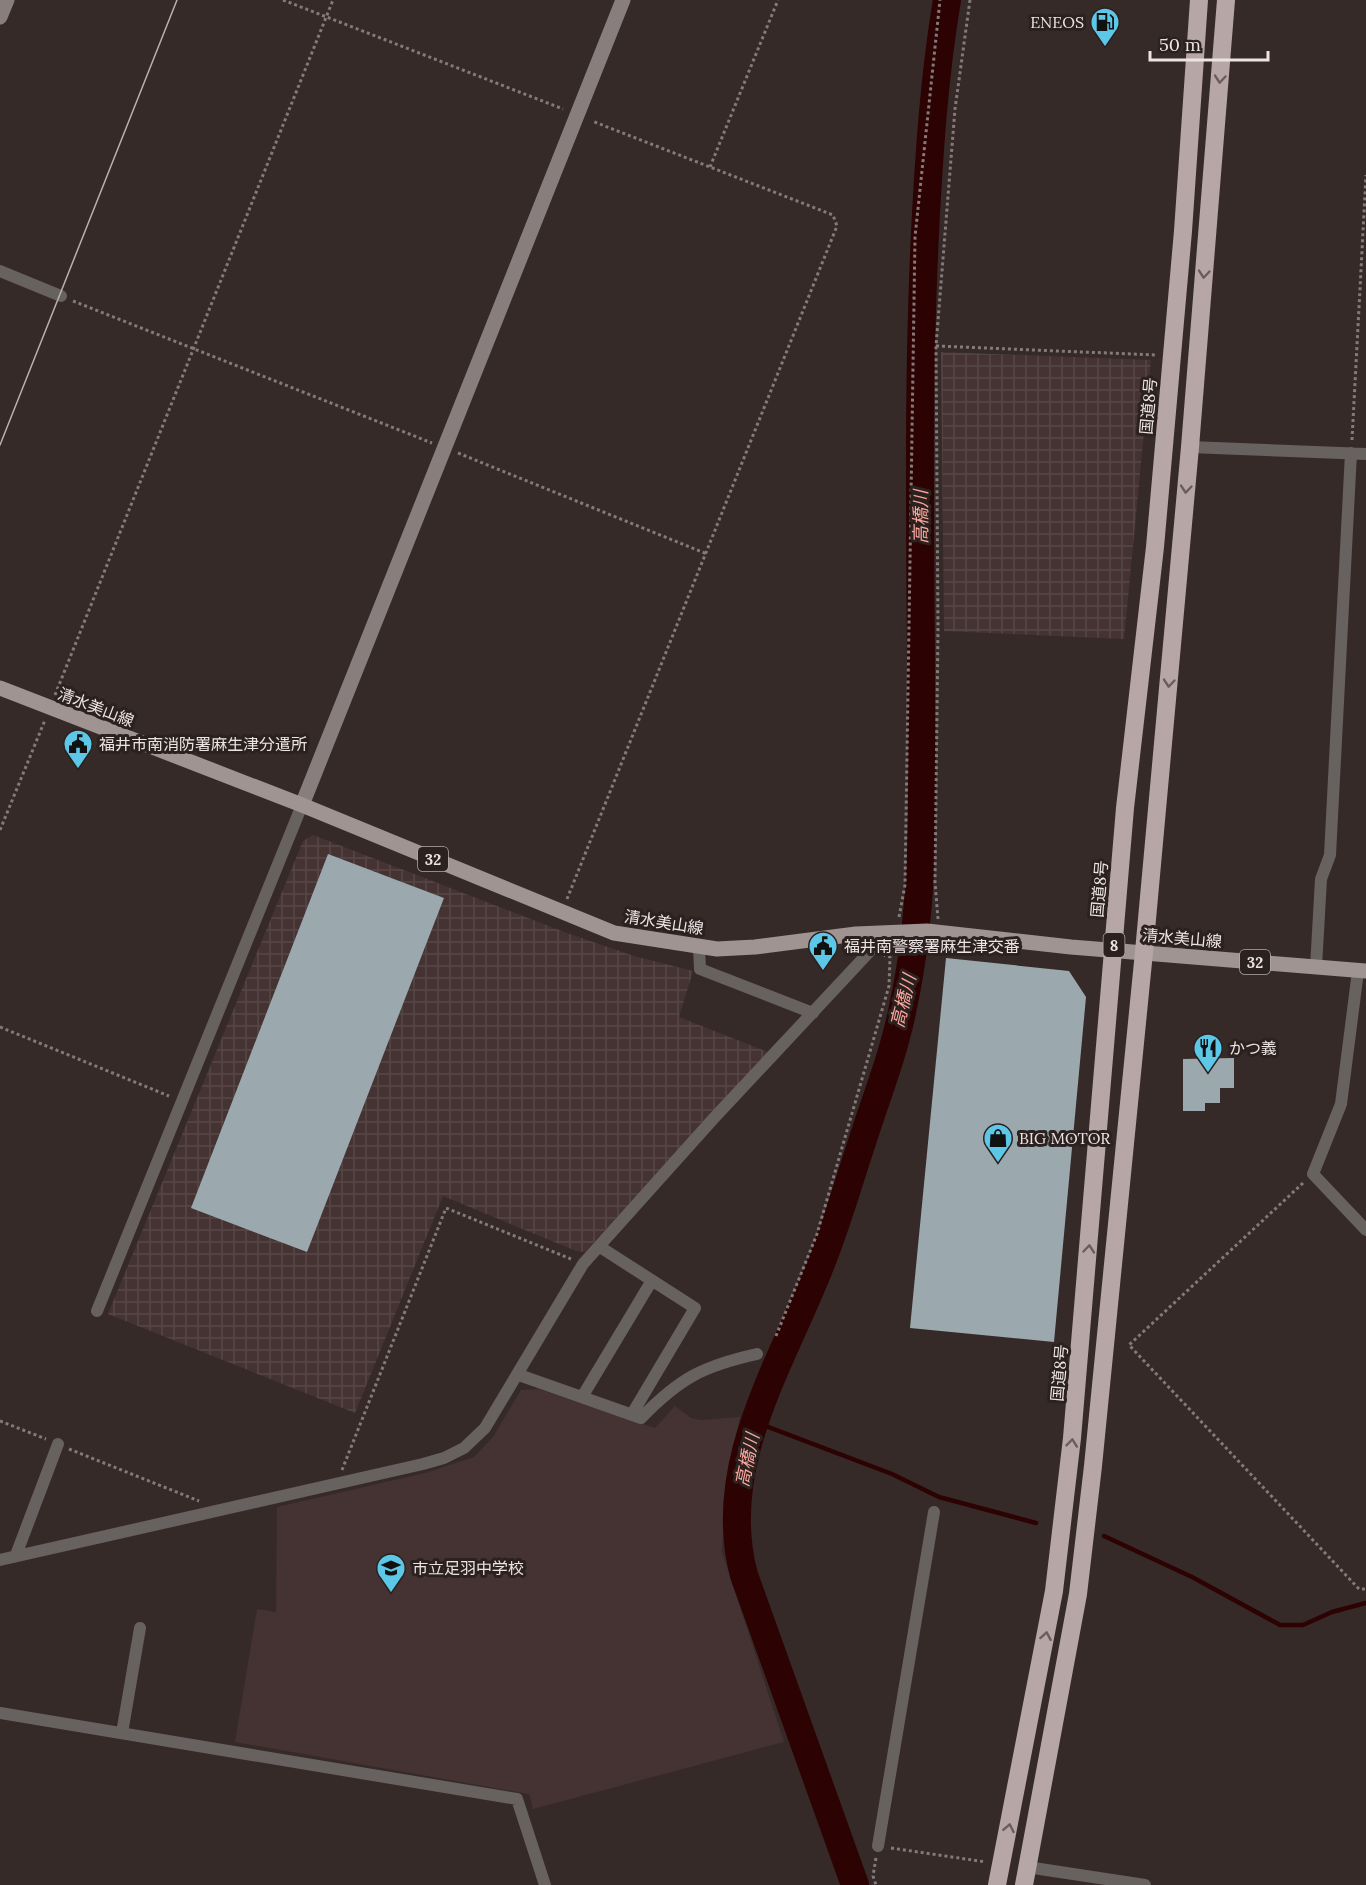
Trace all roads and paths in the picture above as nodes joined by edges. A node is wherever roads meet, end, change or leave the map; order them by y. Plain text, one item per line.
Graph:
1 (7, 0) edge
2 (283, 0) edge
3 (333, 0) edge
4 (623, 0) edge
5 (778, 0) edge
6 (940, 0) edge
7 (970, 0) edge
8 (1199, 0) edge
9 (1226, 0) edge
10 (0, 17) edge
11 (326, 18) junction
12 (577, 115) junction
13 (710, 167) junction
14 (1366, 175) edge
15 (0, 271) edge
16 (61, 296) joint
17 (936, 346) junction
18 (193, 350) junction
19 (1172, 356) junction
20 (1190, 447) junction
21 (444, 448) junction
22 (1351, 453) junction
23 (1366, 454) edge
24 (707, 554) junction
25 (0, 688) edge
26 (50, 709) junction
27 (302, 805) junction
28 (0, 830) edge
29 (562, 912) junction
30 (897, 931) junction
31 (881, 932) junction
32 (933, 932) junction
33 (699, 946) junction
34 (872, 949) junction
35 (1113, 950) junction
36 (1144, 952) junction
37 (1316, 967) junction
38 (1362, 971) edge
39 (813, 1013) junction
40 (0, 1027) edge
41 (182, 1101) junction
42 (1312, 1173) junction
43 (1366, 1230) edge
44 (600, 1247) junction
45 (583, 1264) junction
46 (651, 1282) junction
47 (97, 1311) dead end
48 (777, 1336) dead end
49 (757, 1354) dead end
50 (519, 1375) junction
51 (582, 1397) junction
52 (632, 1414) junction
53 (0, 1421) edge
54 (58, 1444) junction
55 (337, 1482) junction
56 (207, 1512) junction
57 (934, 1512) dead end
58 (16, 1556) junction
59 (0, 1560) edge
60 (1366, 1588) edge
61 (140, 1628) dead end
62 (0, 1713) edge
63 (122, 1732) junction
64 (878, 1846) junction
65 (1001, 1865) junction
66 (1028, 1867) junction
67 (545, 1885) edge
68 (876, 1885) edge
69 (997, 1885) edge
70 (1023, 1885) edge
71 (1145, 1885) edge

1 - 10 street
2 - 11 path
3 - 11 path
4 - 12 street
5 - 13 path
6 - 30 path
7 - 17 path
8 - 19 highway, 国道8号 / 8
9 -> 20 highway, 8
11 - 12 path
11 - 18 path
12 - 13 path
12 - 21 street
13 - 24 path
14 - 22 path
15 - 16 street
16 - 18 path
17 - 19 path
17 - 32 path
18 - 21 path
18 - 26 path
19 - 35 highway, 国道8号 / 8
20 - 22 street
20 -> 36 highway, 8
21 - 24 path
21 - 27 street
22 - 23 street
22 - 37 street
24 - 29 path
25 - 26 main road, 清水美山線 / 32
26 - 27 main road, 清水美山線 / 32
26 - 28 path
27 - 29 main road, 清水美山線 / 32
27 - 41 street
29 - 33 main road, 清水美山線 / 32
30 - 31 main road, 清水美山線 / 32
30 - 32 main road, 清水美山線 / 32
31 - 33 main road, 清水美山線 / 32
31 - 34 street
32 - 35 main road, 清水美山線 / 32
33 - 39 street
34 - 39 street
34 - 48 path
35 - 36 main road, 清水美山線 / 32
65 -> 35 highway, 国道8号 / 8
36 - 37 main road, 清水美山線 / 32
36 - 66 highway, 8
37 - 38 main road, 清水美山線 / 32
38 - 42 street
39 - 44 street
40 - 41 path
41 - 47 street
42 - 43 street
42 - 60 path
44 - 45 street
44 - 46 street
45 - 50 street
45 - 55 path
46 - 51 street
46 - 52 street
49 - 52 street
50 - 51 street
50 - 55 street
51 - 52 street
53 - 54 path
54 - 56 path
54 - 58 street
55 - 56 street
56 - 58 street
57 - 64 street
58 - 59 street
61 - 63 street
62 - 63 street
63 - 67 street
64 - 65 path
64 - 68 path
65 - 69 highway, 国道8号 / 8
66 - 70 highway, 8
66 - 71 street

